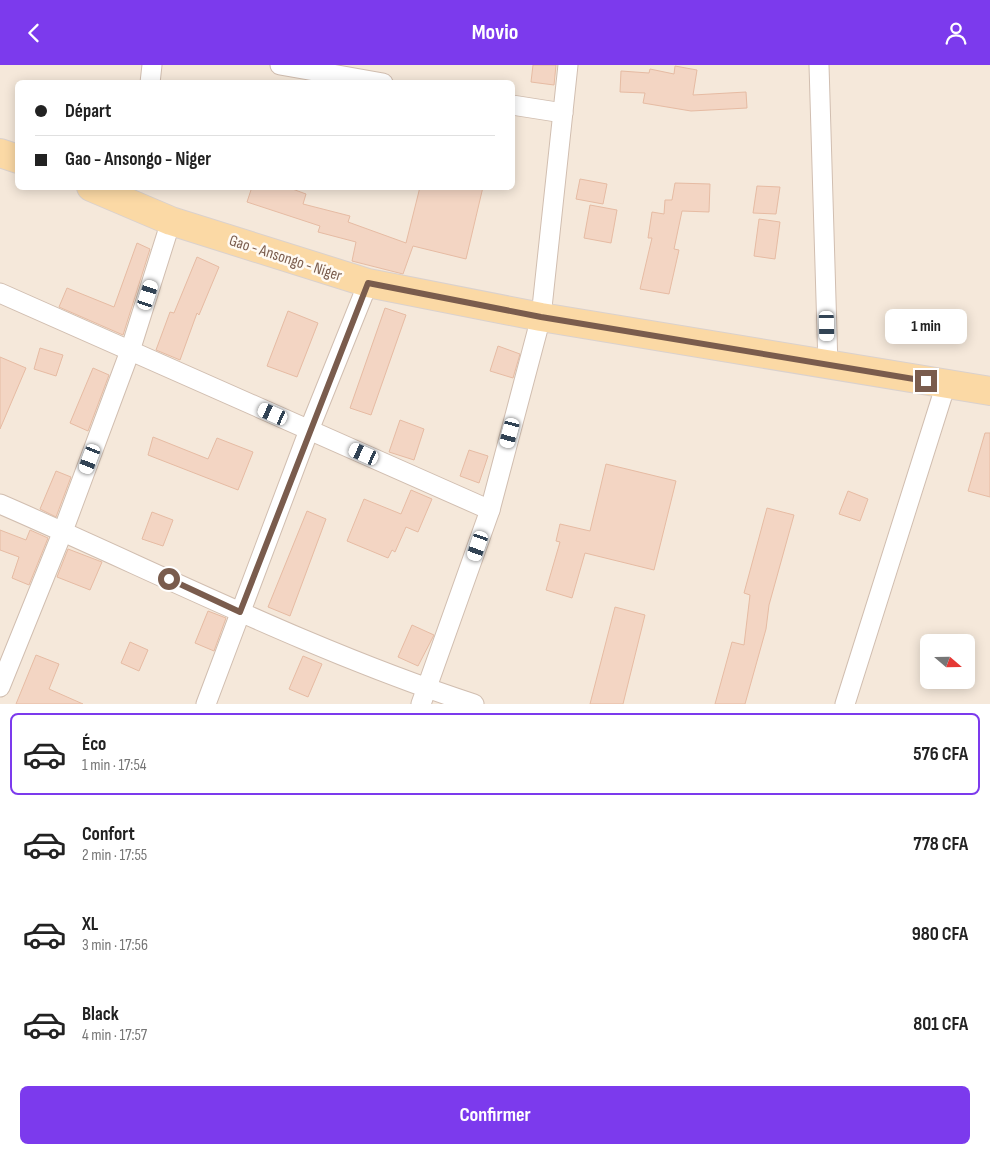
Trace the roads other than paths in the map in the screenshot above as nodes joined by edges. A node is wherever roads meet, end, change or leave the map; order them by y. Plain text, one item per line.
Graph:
1 (152, 65) edge
2 (280, 65) edge
3 (568, 65) edge
4 (819, 65) edge
5 (150, 80) edge
6 (366, 80) edge
7 (515, 105) edge
8 (563, 113) junction
9 (106, 190) edge
10 (136, 196) edge
11 (171, 221) junction
12 (368, 283) junction
13 (0, 293) edge
14 (541, 317) junction
15 (130, 351) junction
16 (828, 365) junction
17 (946, 384) junction
18 (990, 391) edge
19 (309, 430) junction
20 (0, 504) edge
21 (490, 510) junction
22 (63, 531) junction
23 (240, 612) junction
24 (0, 687) edge
25 (424, 697) edge
26 (206, 704) edge
27 (474, 704) edge
28 (845, 704) edge

1 - 5 street
2 - 6 street
3 - 8 street
4 - 16 street
7 - 8 street
8 - 14 street
9 - 10 main road, Gao - Ansongo - Niger
10 - 11 main road, Gao - Ansongo - Niger
11 - 12 main road, Gao - Ansongo - Niger
11 - 15 street
12 - 14 main road, Gao - Ansongo - Niger
12 - 19 street
13 - 15 street
14 - 16 main road, Gao - Ansongo - Niger
14 - 21 street
15 - 19 street
15 - 22 street
16 - 17 main road, Gao - Ansongo - Niger
17 - 18 main road, Gao - Ansongo - Niger
17 - 28 street
19 - 21 street
19 - 23 street
20 - 22 street
21 - 25 street
22 - 23 street
22 - 24 street
23 - 25 street
23 - 26 street
25 - 27 street

